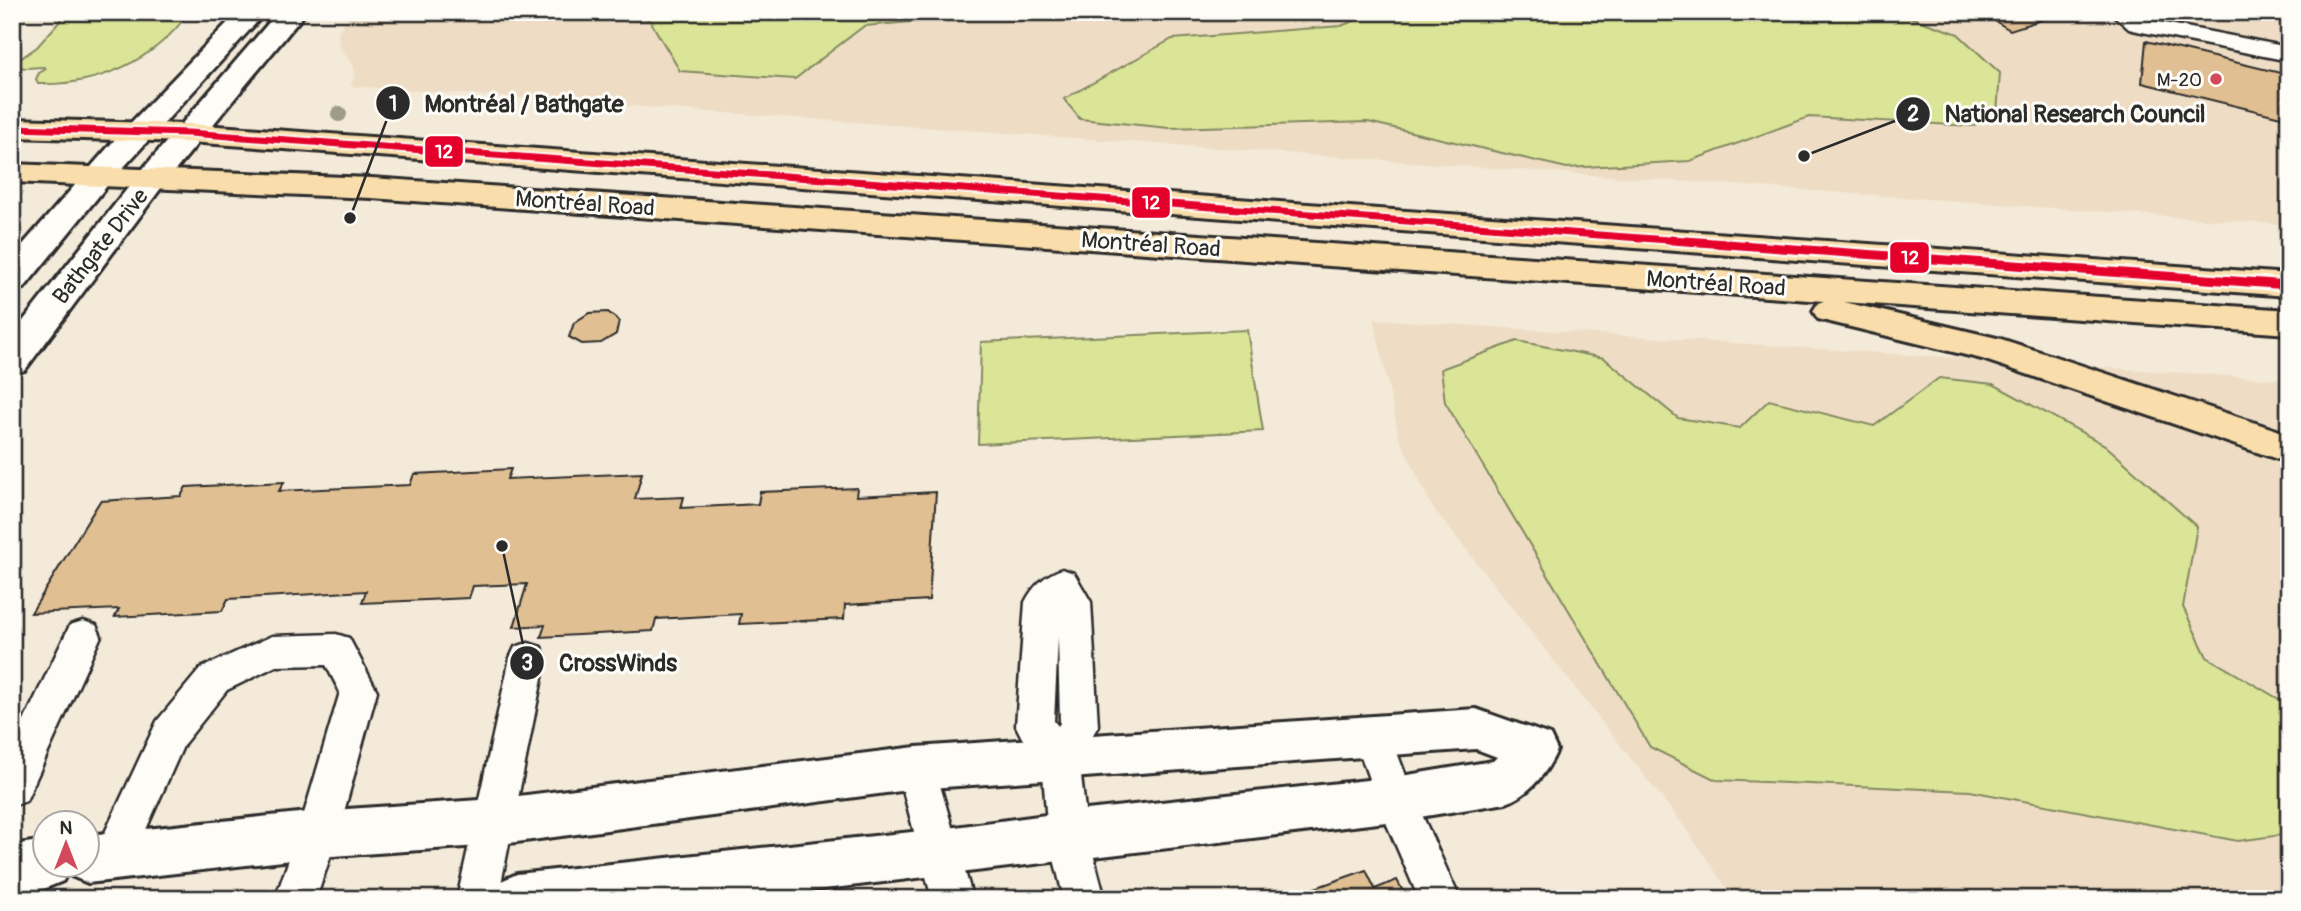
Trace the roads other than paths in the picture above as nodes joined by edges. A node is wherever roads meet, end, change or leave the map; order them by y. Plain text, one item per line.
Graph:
1 (253, 12) edge
2 (293, 12) edge
3 (2121, 12) edge
4 (2289, 49) edge
5 (12, 128) edge
6 (138, 131) junction
7 (189, 133) junction
8 (12, 173) edge
9 (97, 176) junction
10 (153, 177) junction
11 (12, 280) edge
12 (1691, 282) junction
13 (2289, 285) edge
14 (2289, 322) edge
15 (12, 361) edge
16 (2289, 449) edge
17 (83, 636) dead end
18 (528, 658) dead end
19 (1373, 736) junction
20 (1060, 757) junction
21 (916, 768) junction
22 (12, 788) edge
23 (1395, 799) junction
24 (494, 822) junction
25 (318, 834) junction
26 (1068, 835) junction
27 (940, 853) junction
28 (102, 856) edge
29 (102, 858) edge
30 (32, 866) edge
31 (12, 869) edge
32 (295, 899) edge
33 (477, 899) edge
34 (517, 899) edge
35 (953, 899) edge
36 (1085, 899) edge
37 (1440, 899) edge

1 - 6 street, Bathgate Drive
2 - 7 street, Bathgate Drive
3 - 4 lane
5 - 6 main road, Montréal Road
6 - 7 main road, Montréal Road
6 - 9 street, Bathgate Drive
7 - 10 street, Bathgate Drive
7 - 13 main road, Montréal Road
8 - 9 main road, Montréal Road
9 - 10 main road, Montréal Road
9 - 11 street, Bathgate Drive
10 - 12 main road, Montréal Road
10 - 15 street, Bathgate Drive
12 - 14 main road, Montréal Road
12 - 16 main road
17 - 22 lane
18 - 24 lane
19 - 20 street
19 - 23 lane
19 - 23 street
20 - 21 street
20 - 26 lane
21 - 24 street
21 - 27 lane
23 - 26 street
23 - 37 lane
24 - 25 street
24 - 33 lane
25 - 28 lane
25 - 29 street
25 - 32 lane
26 - 27 street
26 - 36 lane
27 - 34 street
27 - 35 lane
30 - 31 street

